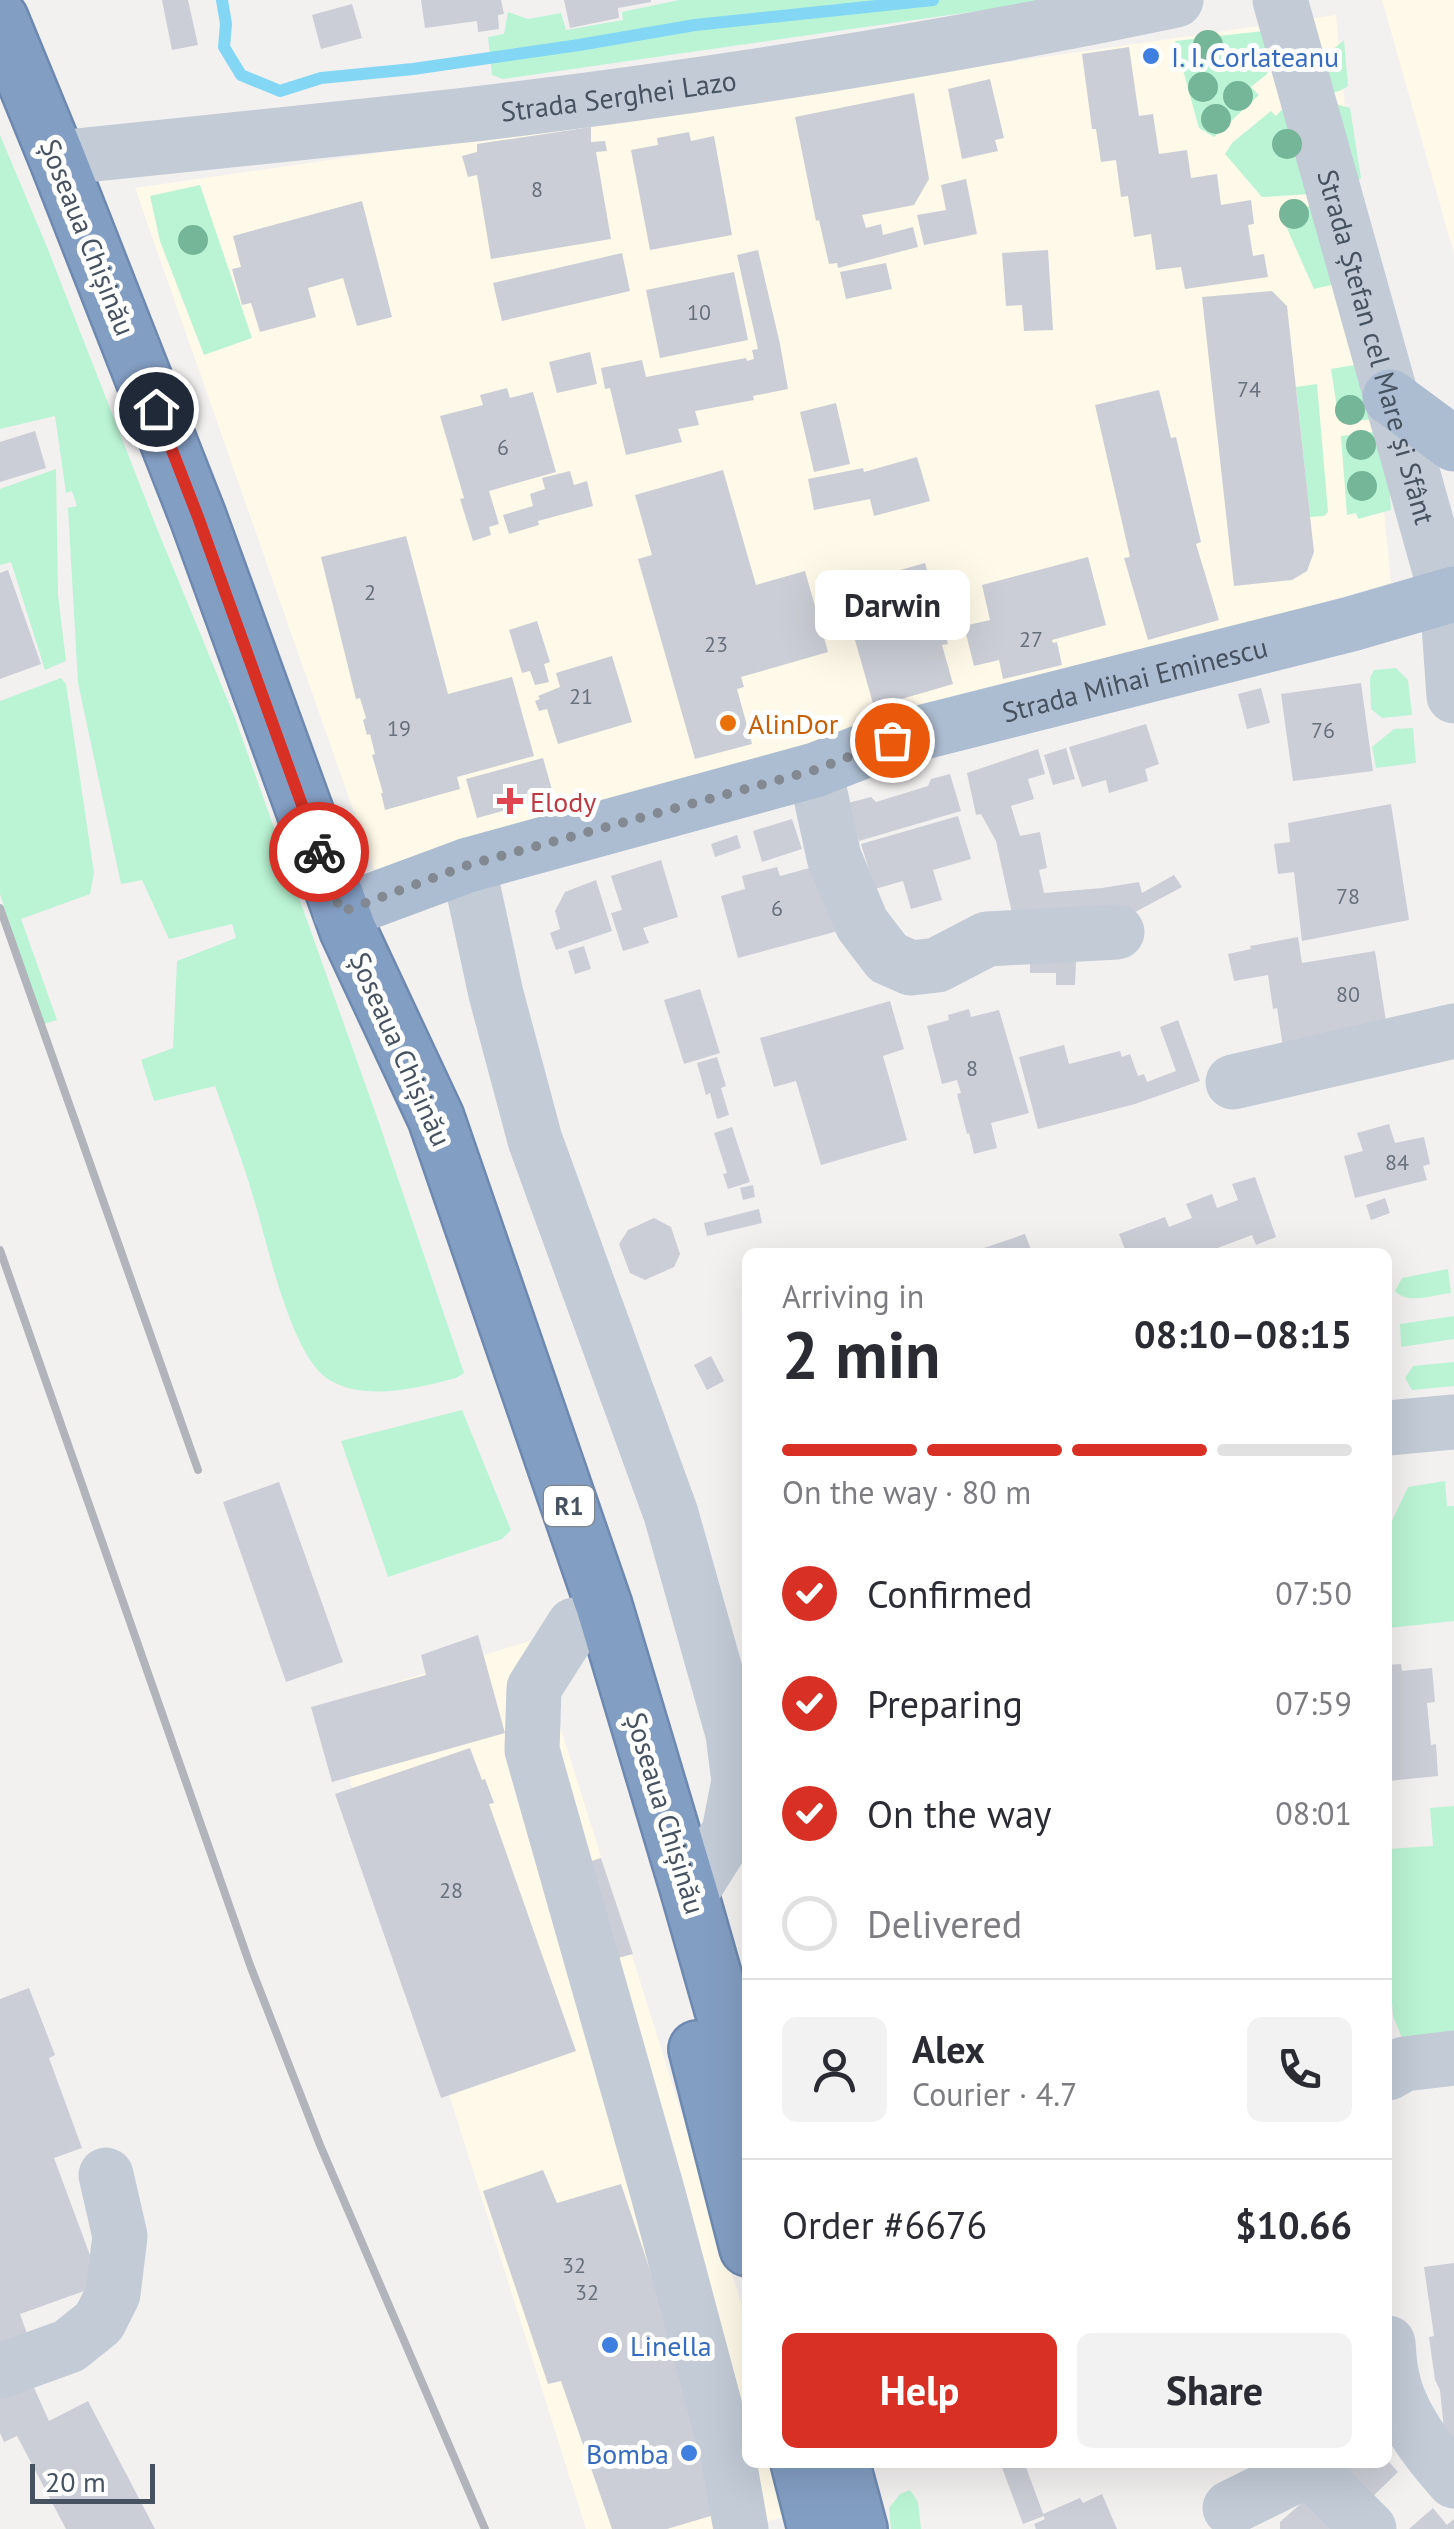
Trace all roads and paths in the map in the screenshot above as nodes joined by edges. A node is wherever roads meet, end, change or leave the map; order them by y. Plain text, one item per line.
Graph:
1 (1176, 0) edge
2 (1280, 0) edge
3 (5, 41) edge
4 (58, 158) junction
5 (1390, 397) junction
6 (1454, 444) edge
7 (1451, 595) edge
8 (1454, 696) edge
9 (815, 770) junction
10 (468, 865) junction
11 (344, 921) junction
12 (1117, 932) dead end
13 (1454, 1031) edge
14 (1233, 1082) dead end
15 (1454, 1422) edge
16 (1392, 1428) edge
17 (574, 1625) junction
18 (690, 1894) junction
19 (1454, 2058) edge
20 (1392, 2071) edge
21 (728, 2093) edge
22 (106, 2175) dead end
23 (657, 2190) junction
24 (742, 2202) edge
25 (0, 2371) edge
26 (1392, 2380) edge
27 (801, 2468) edge
28 (844, 2468) edge
29 (1301, 2468) edge
30 (1307, 2468) edge
31 (1454, 2481) edge
32 (1230, 2508) dead end
33 (741, 2529) edge
34 (816, 2529) edge
35 (859, 2529) edge
36 (1369, 2529) edge

1 - 4 street, Strada Serghei Lazo
2 - 5 street, Strada Ștefan cel Mare și Sfânt
3 - 4 highway, Șoseaua Chișinău / R1
4 - 11 highway, Șoseaua Chișinău / R1
5 - 6 main road
5 - 7 street, Strada Ștefan cel Mare și Sfânt
7 - 8 street, Strada Ștefan cel Mare și Sfânt
7 - 9 main road, Strada Mihai Eminescu
9 - 10 main road, Strada Mihai Eminescu
9 - 12 street
10 - 11 main road, Strada Mihai Eminescu
10 - 18 street
11 - 17 highway
11 - 18 highway, Șoseaua Chișinău / R1
13 - 14 street
15 - 16 street
17 - 21 highway
17 - 23 street
18 - 21 highway, Șoseaua Chișinău / R1
19 - 20 street
21 - 23 street
21 - 24 highway
22 - 25 street
23 - 33 street
26 - 31 street
27 - 34 highway
28 - 35 highway
29 - 32 street
30 - 36 street

